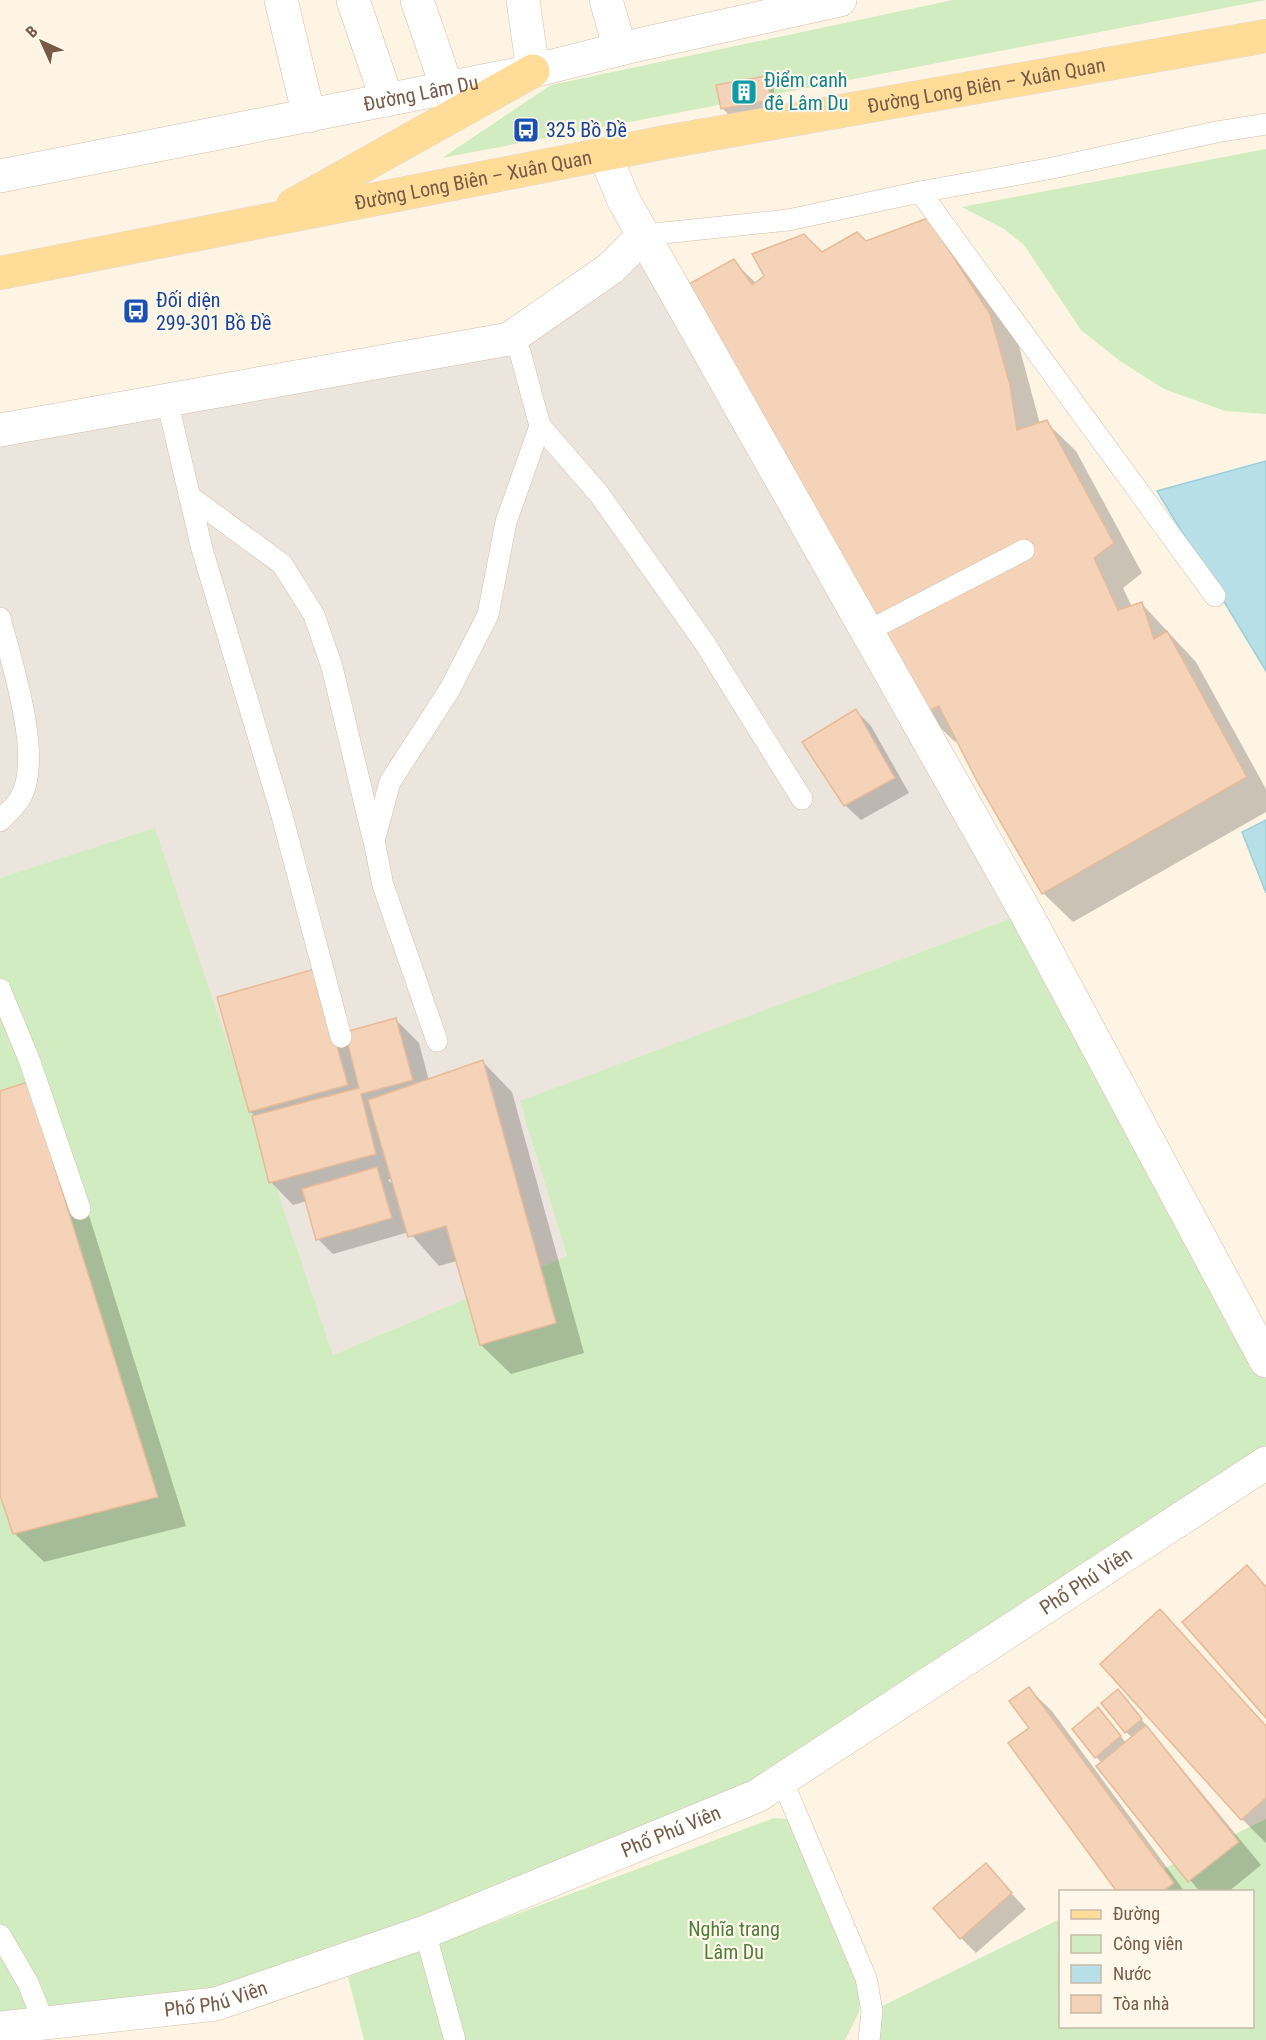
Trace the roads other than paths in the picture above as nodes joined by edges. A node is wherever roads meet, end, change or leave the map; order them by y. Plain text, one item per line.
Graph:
1 (280, 0) edge
2 (353, 0) edge
3 (417, 0) edge
4 (523, 0) edge
5 (606, 0) edge
6 (840, 0) edge
7 (1266, 36) edge
8 (620, 49) junction
9 (533, 71) junction
10 (447, 88) junction
11 (387, 100) junction
12 (309, 116) junction
13 (1266, 124) edge
14 (605, 154) junction
15 (0, 176) edge
16 (920, 192) junction
17 (268, 219) junction
18 (644, 235) junction
19 (0, 273) edge
20 (509, 339) junction
21 (167, 400) junction
22 (540, 426) junction
23 (0, 430) edge
24 (189, 496) junction
25 (1024, 550) dead end
26 (1215, 597) dead end
27 (0, 618) edge
28 (868, 631) junction
29 (802, 799) dead end
30 (0, 821) edge
31 (374, 841) junction
32 (0, 989) edge
33 (341, 1037) dead end
34 (437, 1041) dead end
35 (80, 1209) dead end
36 (1266, 1361) edge
37 (1266, 1463) edge
38 (782, 1780) junction
39 (425, 1932) junction
40 (0, 1935) edge
41 (44, 2023) junction
42 (0, 2028) edge
43 (455, 2040) edge
44 (869, 2040) edge

1 - 12 street
2 - 11 street
3 - 10 street
4 - 9 street
5 - 8 street
6 - 8 street, Đường Lâm Du
7 - 14 main road, Đường Long Biên – Xuân Quan
8 - 9 street, Đường Lâm Du
9 - 10 street, Đường Lâm Du
9 - 17 main road
10 - 11 street, Đường Lâm Du
11 - 12 street, Đường Lâm Du
12 - 15 street, Đường Lâm Du
13 - 16 lane
14 - 17 main road, Đường Long Biên – Xuân Quan
14 - 18 street
16 - 18 lane
16 - 26 lane
17 - 19 main road, Đường Long Biên – Xuân Quan
18 - 20 street
18 - 28 street
20 - 21 street
20 - 22 lane
21 - 23 street
21 - 24 lane
22 - 29 lane
22 - 31 lane
24 - 31 lane
24 - 33 lane
25 - 28 lane
27 - 30 lane
28 - 36 street
31 - 34 lane
32 - 35 lane
37 - 38 street, Phố Phú Viên
38 - 39 street, Phố Phú Viên
38 - 44 lane
39 - 41 street, Phố Phú Viên
39 - 43 lane
40 - 41 lane
41 - 42 street, Phố Phú Viên

